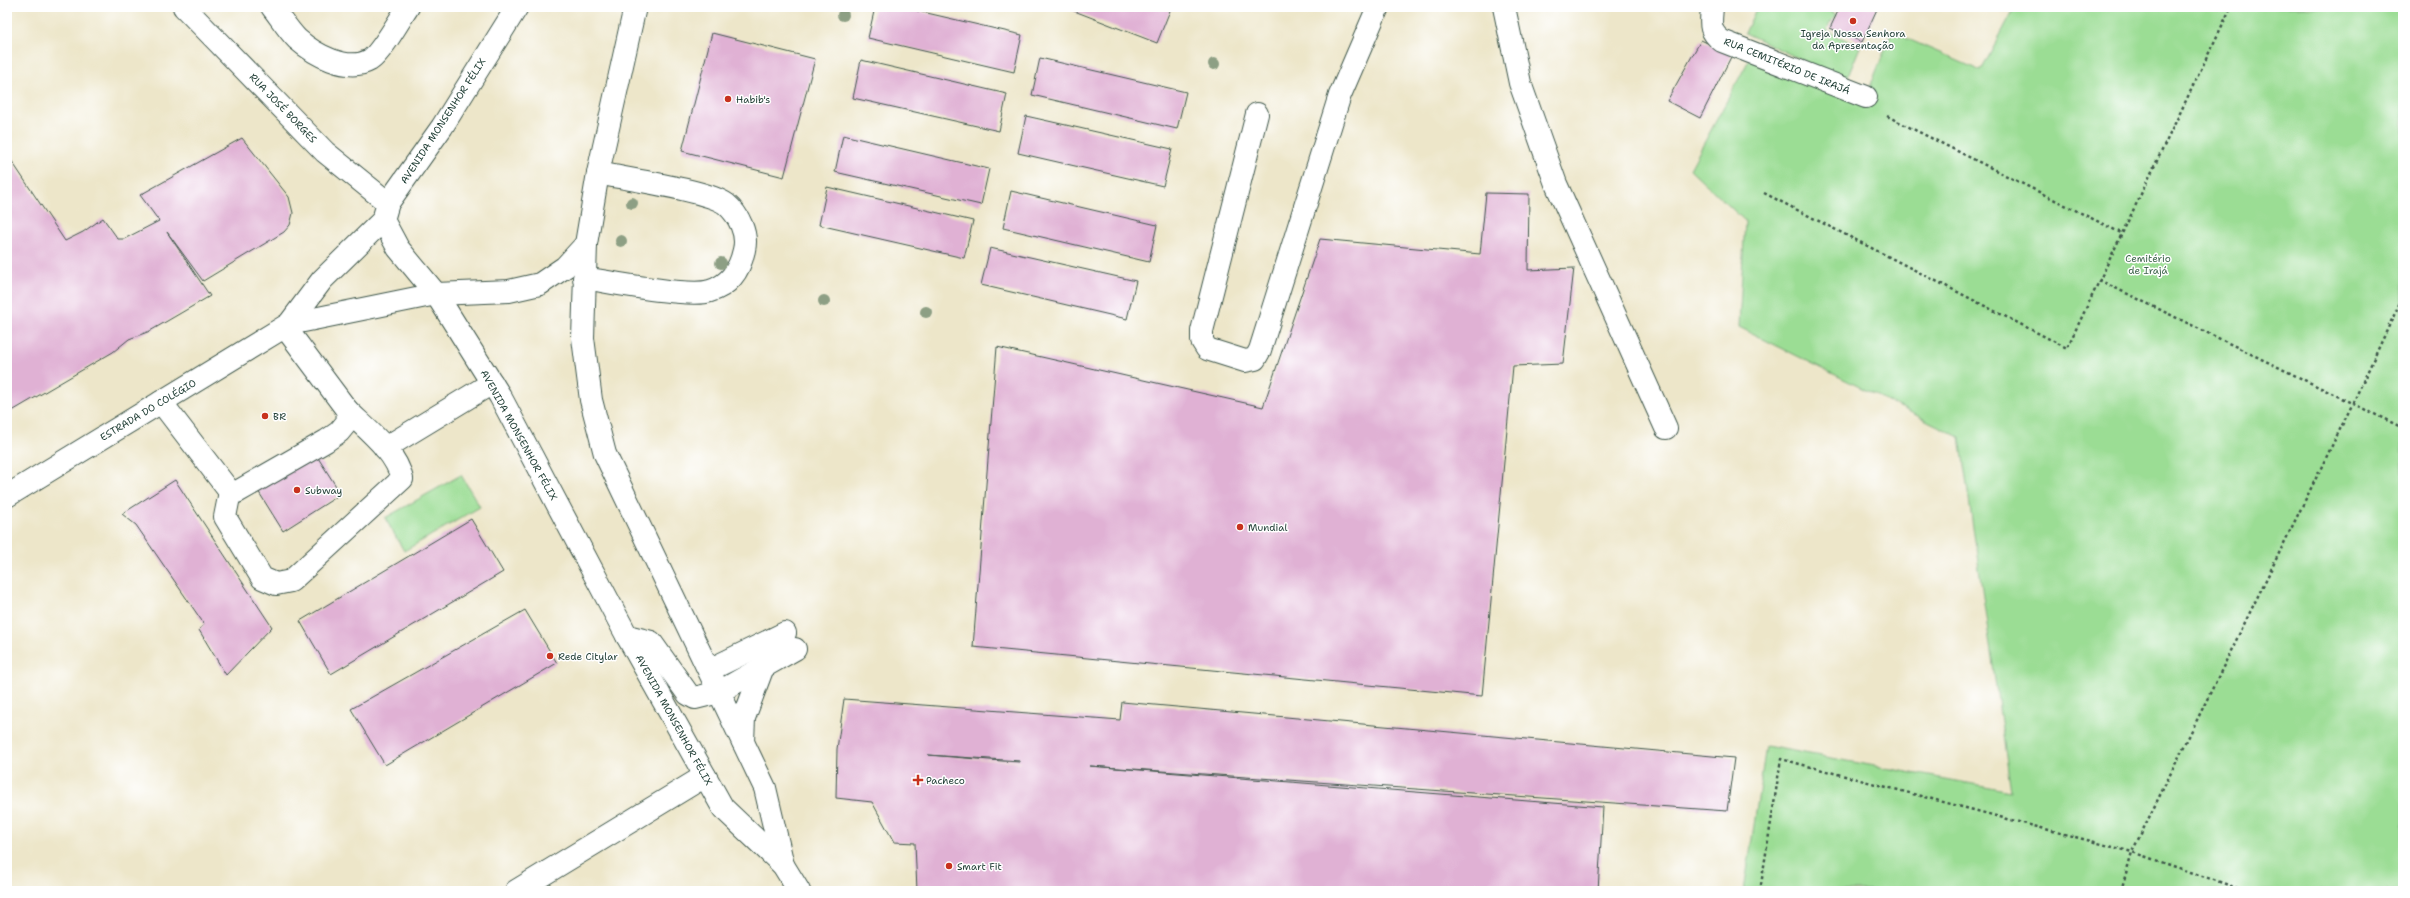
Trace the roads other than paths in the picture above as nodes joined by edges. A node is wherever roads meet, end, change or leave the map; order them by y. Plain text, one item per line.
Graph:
1 (184, 7) edge
2 (272, 7) edge
3 (408, 7) edge
4 (517, 7) edge
5 (636, 7) edge
6 (1378, 7) edge
7 (1504, 7) edge
8 (1712, 7) edge
9 (1866, 97) road end
10 (1257, 114) dead end
11 (598, 173) junction
12 (385, 211) junction
13 (586, 244) junction
14 (584, 278) junction
15 (436, 294) junction
16 (287, 326) junction
17 (492, 383) junction
18 (161, 402) junction
19 (347, 410) junction
20 (1666, 428) dead end
21 (385, 448) junction
22 (230, 492) junction
23 (7, 496) edge
24 (627, 636) junction
25 (762, 667) junction
26 (709, 670) junction
27 (719, 692) junction
28 (743, 742) junction
29 (705, 776) junction
30 (783, 865) junction
31 (516, 891) edge
32 (799, 891) edge

1 - 12 main road, RUA JOSÉ BORGES
2 - 3 main road
4 - 12 main road, AVENIDA MONSENHOR FÉLIX
5 - 11 main road, AVENIDA MONSENHOR FÉLIX
6 - 10 main road
7 - 20 main road
8 - 9 main road, RUA CEMITÉRIO DE IRAJÁ
11 - 13 main road, AVENIDA MONSENHOR FÉLIX
11 - 14 main road
12 - 15 main road, AVENIDA MONSENHOR FÉLIX
12 - 16 main road, ESTRADA DO COLÉGIO
13 - 14 main road, AVENIDA MONSENHOR FÉLIX
13 - 15 main road, ESTRADA DO COLÉGIO
14 - 26 main road, AVENIDA MONSENHOR FÉLIX
15 - 16 main road, ESTRADA DO COLÉGIO
15 - 17 main road, AVENIDA MONSENHOR FÉLIX
16 - 18 main road, ESTRADA DO COLÉGIO
16 - 19 main road
17 - 21 main road
17 - 24 main road, AVENIDA MONSENHOR FÉLIX
18 - 22 main road
18 - 23 main road, ESTRADA DO COLÉGIO
19 - 21 main road
19 - 22 main road
21 - 22 main road
24 - 27 main road
24 - 29 main road, AVENIDA MONSENHOR FÉLIX
25 - 26 main road
25 - 27 main road
25 - 28 main road
26 - 27 main road, AVENIDA MONSENHOR FÉLIX
27 - 28 main road, AVENIDA MONSENHOR FÉLIX
28 - 30 main road, AVENIDA MONSENHOR FÉLIX
29 - 30 main road, AVENIDA MONSENHOR FÉLIX
29 - 31 main road
30 - 32 main road, AVENIDA MONSENHOR FÉLIX

